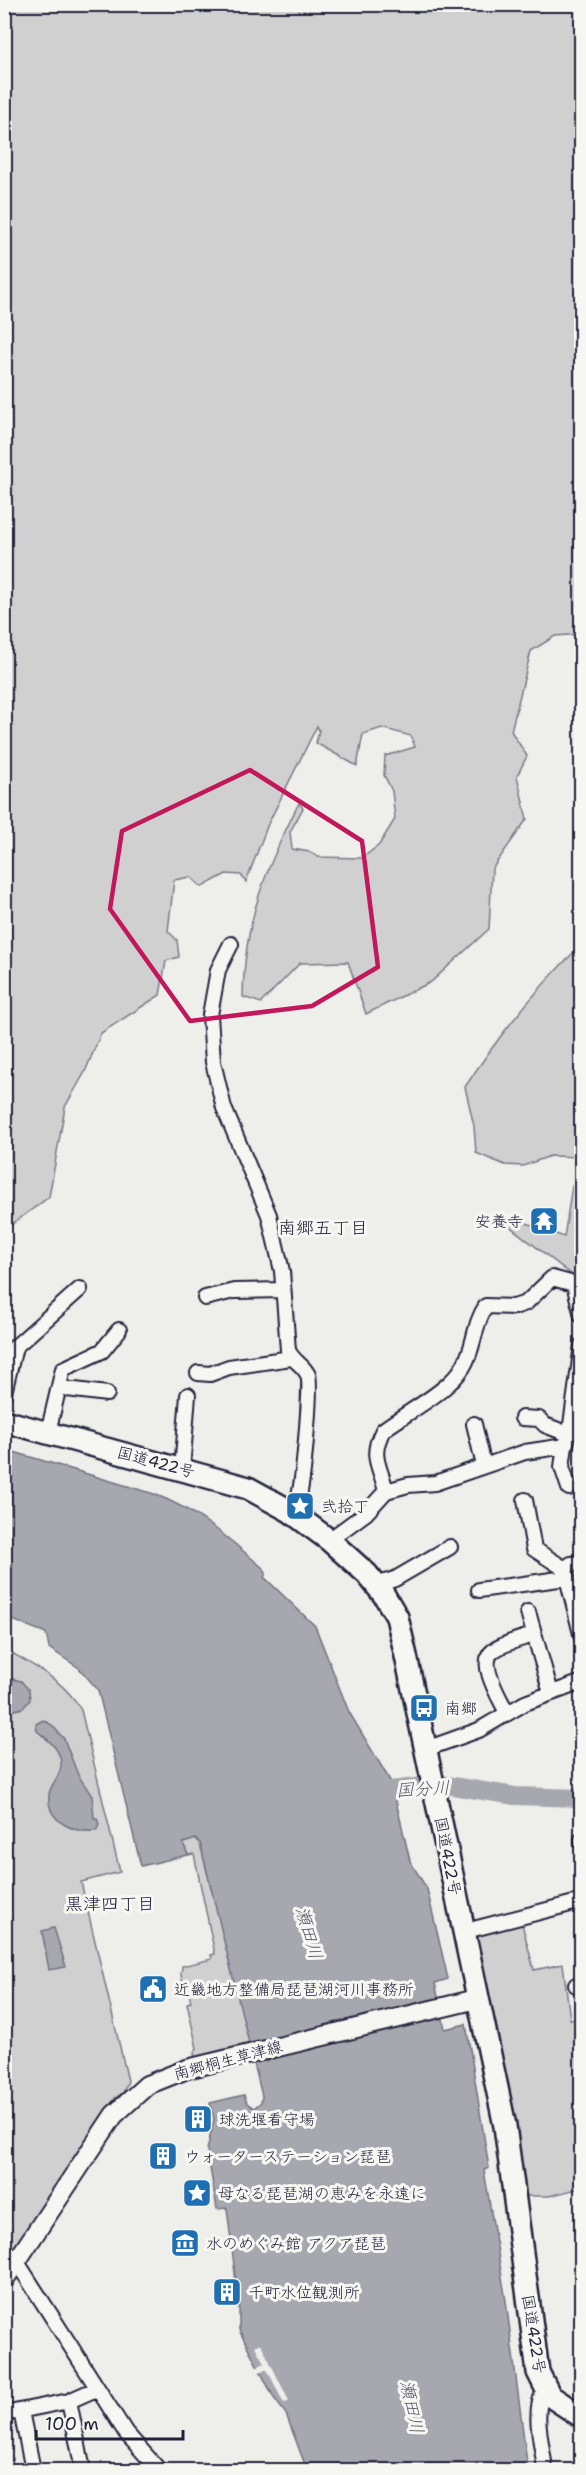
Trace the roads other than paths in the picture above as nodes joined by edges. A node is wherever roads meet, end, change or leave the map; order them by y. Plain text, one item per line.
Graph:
1 (231, 944) dead end
2 (80, 1289) dead end
3 (283, 1290) junction
4 (205, 1298) dead end
5 (582, 1316) edge
6 (119, 1329) dead end
7 (582, 1345) edge
8 (291, 1358) junction
9 (198, 1373) dead end
10 (59, 1388) junction
11 (5, 1389) edge
12 (107, 1394) dead end
13 (188, 1395) dead end
14 (522, 1418) dead end
15 (4, 1421) edge
16 (474, 1424) dead end
17 (48, 1432) junction
18 (571, 1436) edge
19 (484, 1466) junction
20 (182, 1470) junction
21 (569, 1488) dead end
22 (386, 1491) junction
23 (525, 1500) dead end
24 (290, 1511) junction
25 (329, 1540) junction
26 (450, 1547) dead end
27 (582, 1563) edge
28 (566, 1573) junction
29 (376, 1585) junction
30 (479, 1590) dead end
31 (528, 1612) dead end
32 (581, 1630) edge
33 (533, 1635) junction
34 (582, 1682) edge
35 (551, 1693) junction
36 (507, 1713) junction
37 (426, 1749) junction
38 (582, 1901) edge
39 (462, 1932) junction
40 (477, 1999) junction
41 (17, 2262) junction
42 (4, 2280) edge
43 (96, 2389) junction
44 (545, 2390) junction
45 (69, 2402) junction
46 (21, 2411) junction
47 (4, 2414) edge
48 (582, 2417) edge
49 (33, 2470) edge
50 (82, 2470) edge
51 (156, 2470) edge
52 (545, 2470) edge

1 - 3 street
2 - 11 street
3 - 4 street
3 - 8 street
5 - 22 street
6 - 10 street
7 - 18 street
8 - 9 street
8 - 24 street
10 - 12 street
10 - 17 street
13 - 20 street
14 - 18 street
15 - 17 highway, 国道422号
16 - 19 street
17 - 20 highway, 国道422号
18 - 19 street
18 - 21 street
19 - 22 street
20 - 24 highway, 国道422号
22 - 25 street
23 - 28 street
24 - 25 highway, 国道422号
25 - 29 highway, 国道422号
26 - 29 street
27 - 28 street
28 - 30 street
28 - 32 street
29 - 37 highway, 国道422号
31 - 33 street
33 - 35 street
33 - 36 street
34 - 35 street
35 - 36 street
36 - 37 street
37 - 39 highway, 国道422号
38 - 39 street
39 - 40 highway, 国道422号
40 - 41 main road, 南郷桐生草津線
40 - 44 highway, 国道422号
41 - 42 main road, 南郷桐生草津線
41 - 43 street
43 - 45 street
43 - 51 street
44 - 48 highway, 国道422号
44 - 52 street
45 - 46 street
45 - 50 street
46 - 47 street
46 - 49 street

